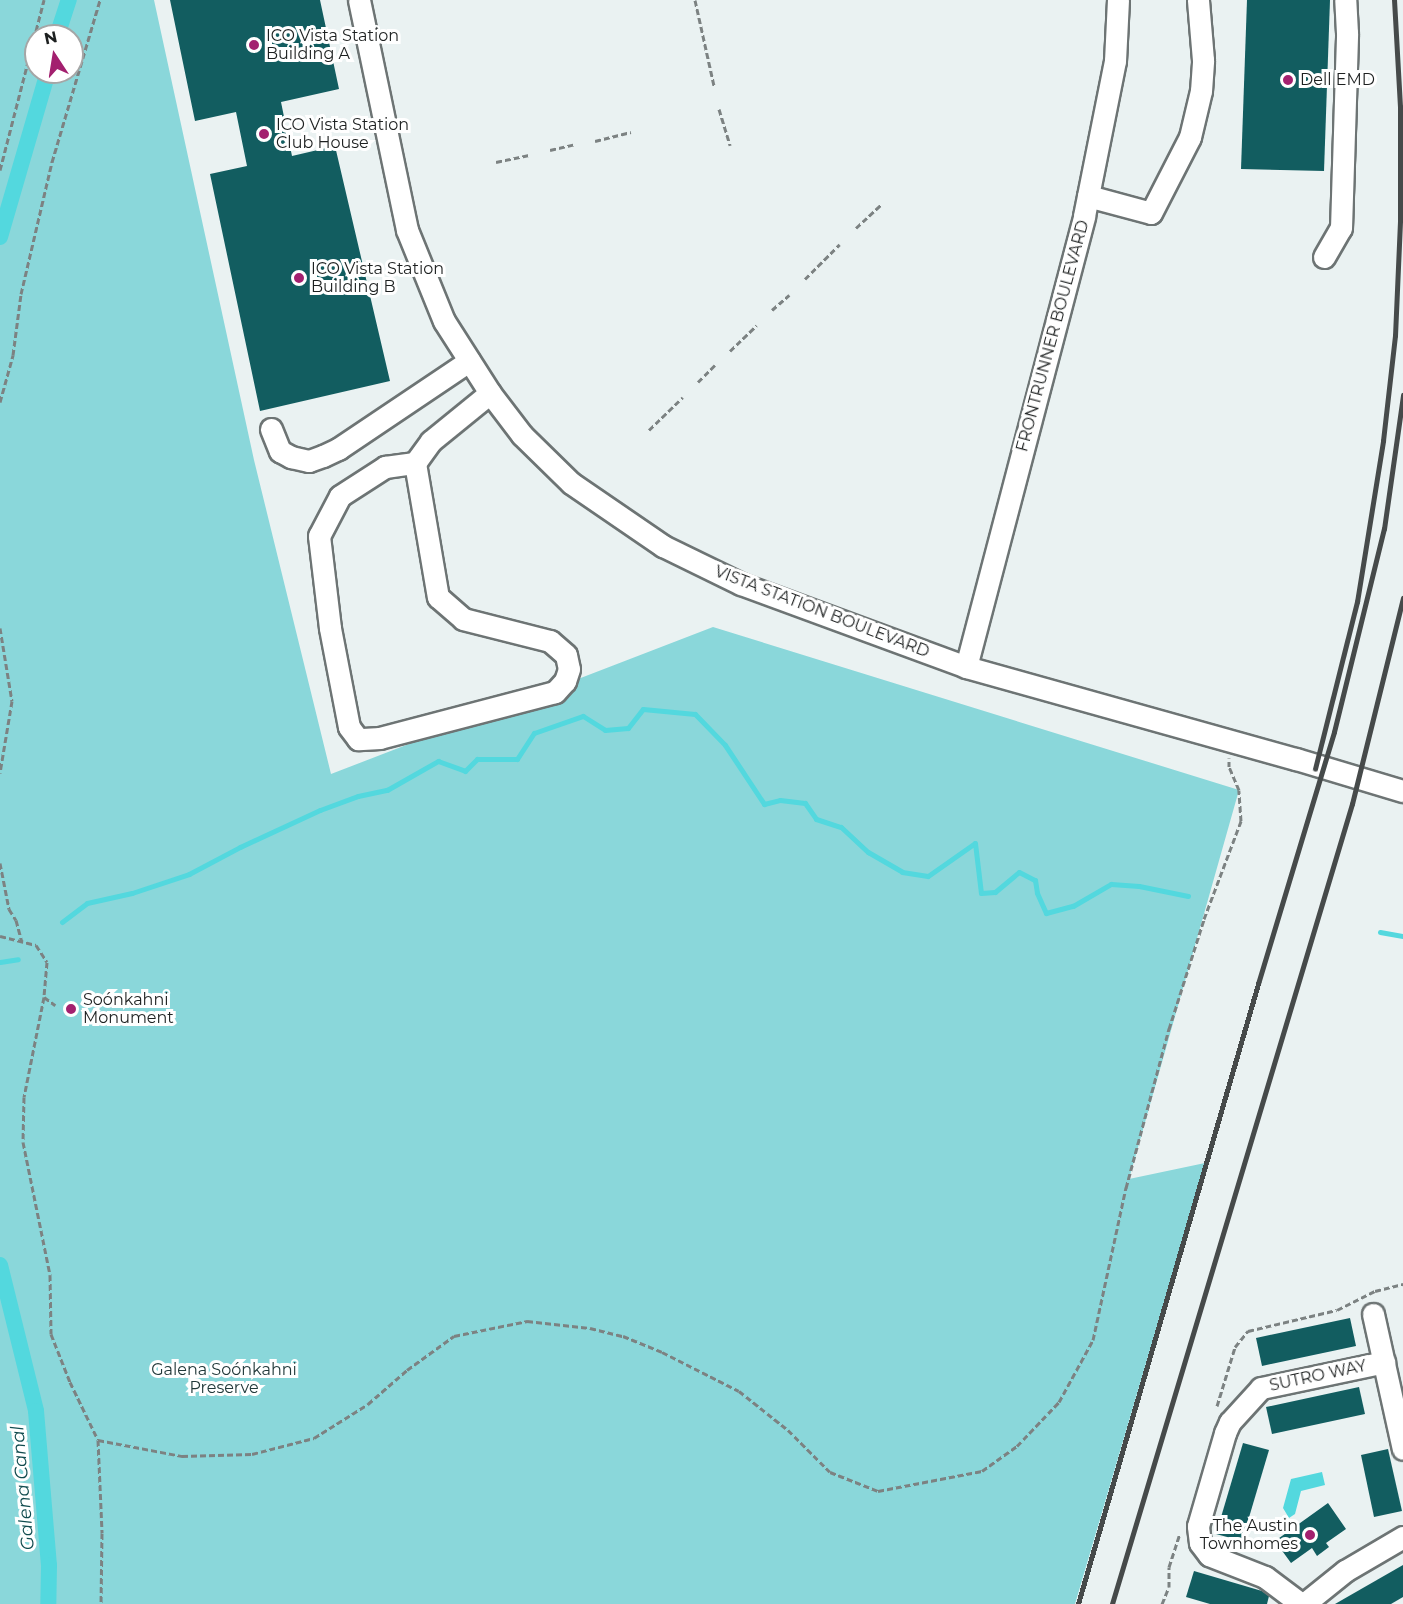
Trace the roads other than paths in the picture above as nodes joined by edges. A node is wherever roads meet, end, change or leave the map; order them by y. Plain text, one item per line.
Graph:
1 (359, 0) edge
2 (1118, 0) edge
3 (1198, 0) edge
4 (1345, 0) edge
5 (1088, 196) junction
6 (1324, 257) dead end
7 (469, 361) junction
8 (490, 393) junction
9 (271, 429) dead end
10 (415, 463) junction
11 (966, 667) junction
12 (1403, 791) edge
13 (1373, 1314) dead end
14 (1384, 1362) junction
15 (1403, 1449) edge
16 (1403, 1538) edge
17 (1302, 1604) edge

1 - 7 street, VISTA STATION BOULEVARD
2 - 5 street, FRONTRUNNER BOULEVARD
3 - 5 street
4 - 6 street
5 - 11 street, FRONTRUNNER BOULEVARD
7 - 8 street, VISTA STATION BOULEVARD
7 - 9 street
8 - 10 street
8 - 11 street, VISTA STATION BOULEVARD
10 - 10 street
11 - 12 street, VISTA STATION BOULEVARD
13 - 14 street
14 - 15 street
14 - 17 street, SUTRO WAY
16 - 17 street

